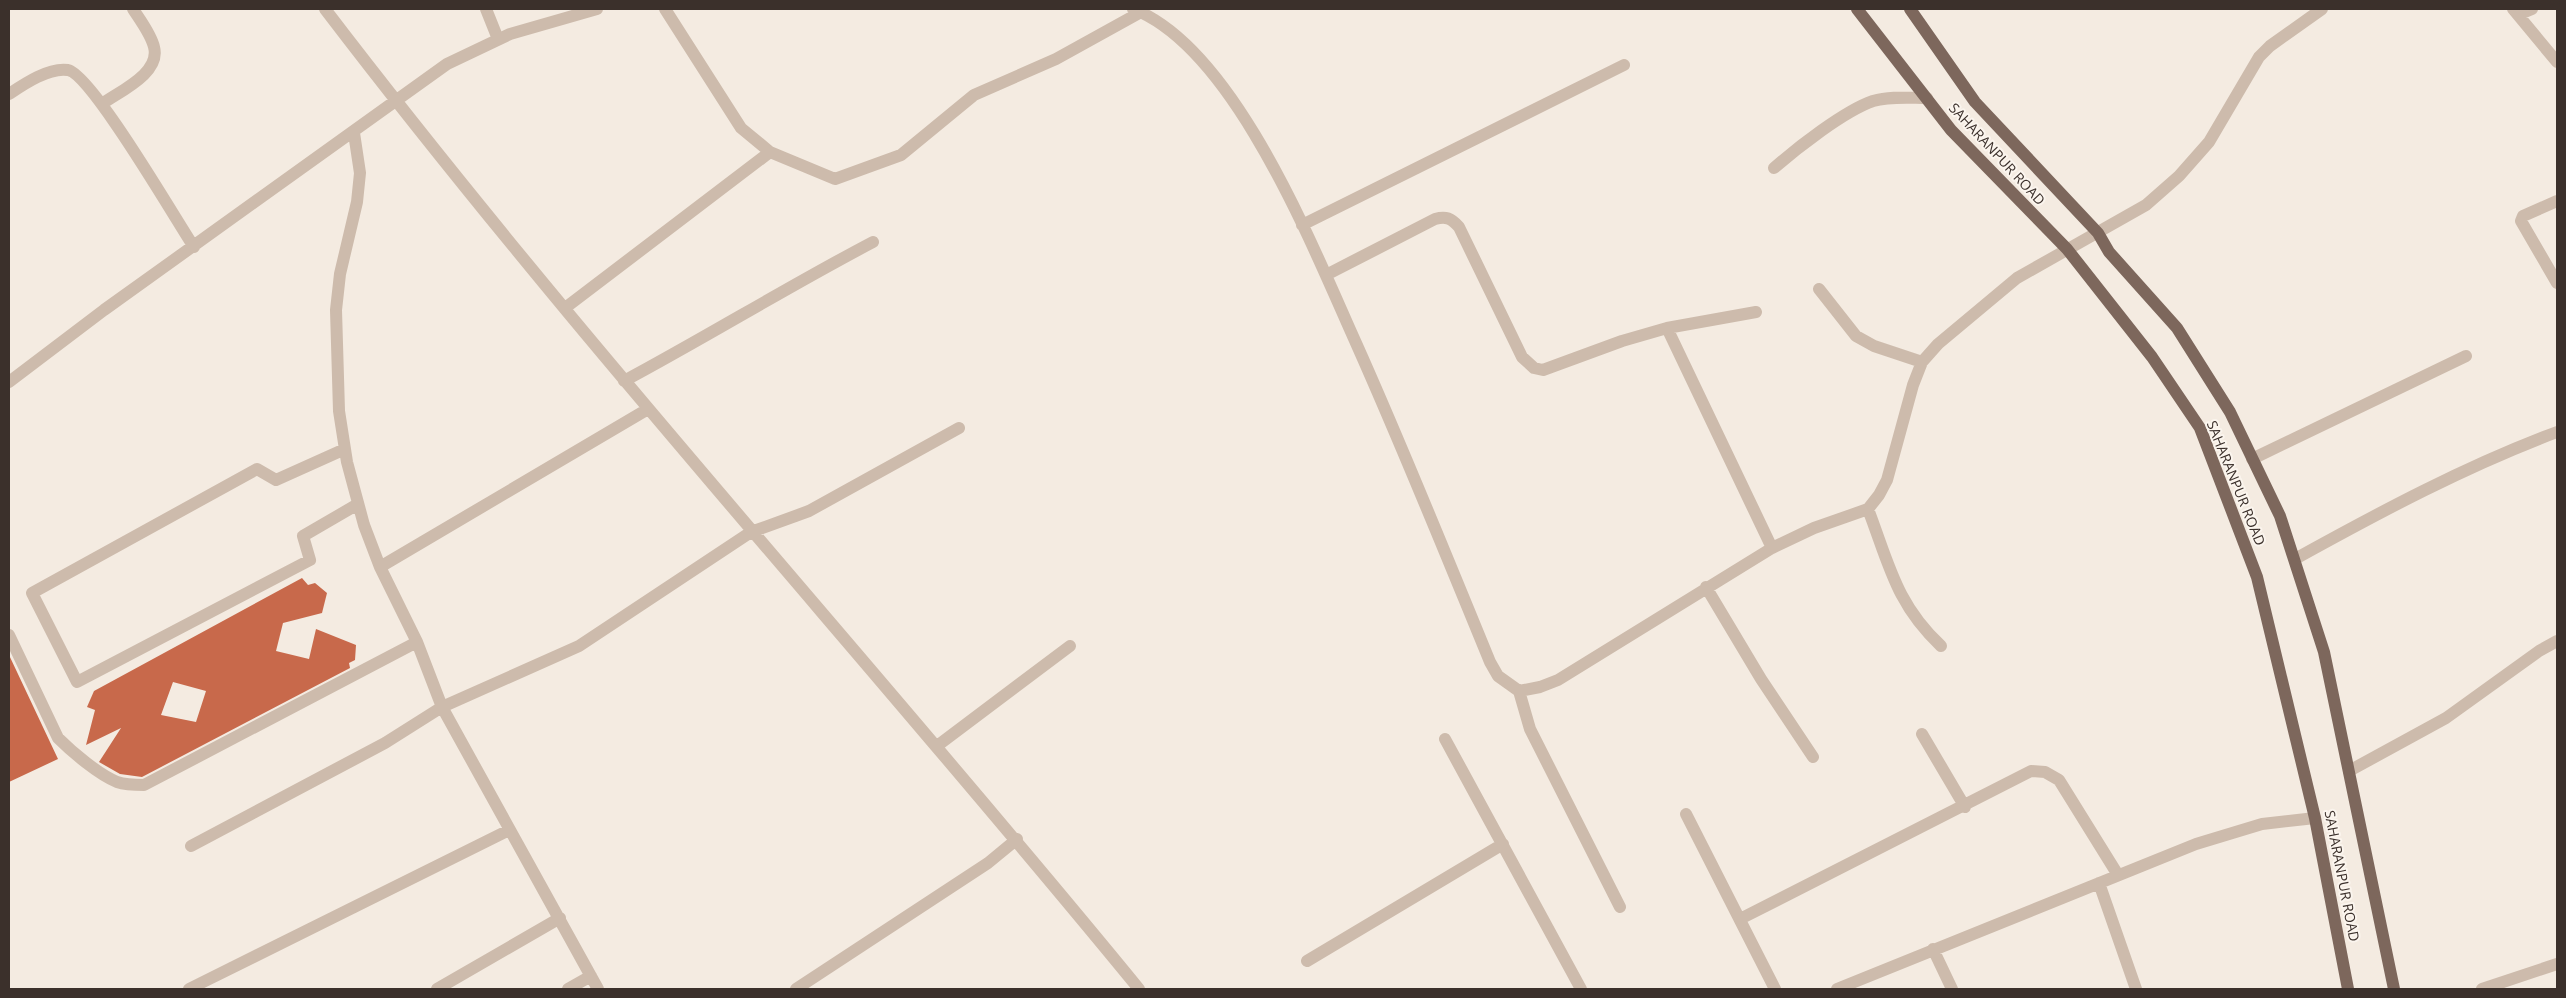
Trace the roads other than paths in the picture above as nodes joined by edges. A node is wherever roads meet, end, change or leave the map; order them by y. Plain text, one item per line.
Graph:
1 (133, 9) edge
2 (325, 9) edge
3 (486, 9) edge
4 (597, 9) edge
5 (665, 9) edge
6 (1857, 9) edge
7 (1910, 9) edge
8 (2322, 9) edge
9 (2532, 9) edge
10 (1137, 10) edge
11 (2516, 11) edge
12 (498, 39) junction
13 (2557, 62) edge
14 (1624, 65) dead end
15 (9, 94) edge
16 (1927, 98) junction
17 (395, 101) junction
18 (102, 104) junction
19 (354, 133) junction
20 (770, 152) junction
21 (1774, 168) dead end
22 (2557, 201) edge
23 (1302, 225) junction
24 (2098, 232) junction
25 (873, 242) dead end
26 (194, 247) junction
27 (2066, 249) junction
28 (1326, 275) junction
29 (2557, 283) edge
30 (1819, 289) dead end
31 (565, 308) junction
32 (1756, 312) dead end
33 (1667, 328) junction
34 (2466, 356) dead end
35 (1922, 362) junction
36 (624, 381) junction
37 (9, 382) edge
38 (648, 409) junction
39 (959, 428) dead end
40 (2557, 432) edge
41 (345, 449) junction
42 (2252, 460) junction
43 (358, 504) junction
44 (1868, 509) junction
45 (751, 532) junction
46 (1772, 548) junction
47 (2295, 559) junction
48 (380, 567) junction
49 (1706, 587) junction
50 (9, 635) edge
51 (2557, 641) edge
52 (417, 642) junction
53 (1070, 646) dead end
54 (1941, 646) dead end
55 (1519, 691) junction
56 (442, 707) junction
57 (1922, 734) dead end
58 (1445, 739) dead end
59 (936, 746) junction
60 (1813, 757) dead end
61 (2349, 771) junction
62 (1965, 807) junction
63 (1686, 814) dead end
64 (2315, 818) junction
65 (509, 830) junction
66 (1016, 839) junction
67 (1503, 844) junction
68 (192, 846) dead end
69 (2118, 875) junction
70 (2099, 883) junction
71 (1620, 907) dead end
72 (560, 918) junction
73 (1740, 920) junction
74 (1933, 949) junction
75 (1307, 961) dead end
76 (2557, 964) edge
77 (591, 976) junction
78 (1578, 988) edge
79 (189, 989) edge
80 (437, 989) edge
81 (568, 989) edge
82 (598, 989) edge
83 (796, 989) edge
84 (1139, 989) edge
85 (1775, 989) edge
86 (1837, 989) edge
87 (1952, 989) edge
88 (2136, 989) edge
89 (2348, 989) edge
90 (2394, 989) edge
91 (2482, 989) edge

1 - 18 street
2 - 17 street
3 - 12 street
4 - 12 street
5 - 20 street
6 - 16 main road, SAHARANPUR ROAD
7 - 24 main road, SAHARANPUR ROAD
8 - 24 street
9 - 11 street
10 - 20 street
10 - 23 street
11 - 13 street
12 - 17 street
14 - 23 street
15 - 18 street
16 - 21 street
16 - 27 main road, SAHARANPUR ROAD
17 - 19 street
17 - 31 street
18 - 26 street
19 - 26 street
19 - 41 street
20 - 31 street
22 - 29 street
23 - 28 street
24 - 27 street
24 - 42 main road, SAHARANPUR ROAD
25 - 36 street
26 - 37 street
27 - 35 street
27 - 64 main road, SAHARANPUR ROAD
28 - 33 street
28 - 55 street
30 - 35 street
31 - 36 street
32 - 33 street
33 - 46 street
34 - 42 street
35 - 44 street
36 - 38 street
38 - 45 street
38 - 48 street
39 - 45 street
40 - 47 street
41 - 43 street
41 - 43 street
42 - 47 main road, SAHARANPUR ROAD
43 - 48 street
44 - 46 street
44 - 54 street
45 - 56 street
45 - 59 street
46 - 49 street
47 - 61 main road, SAHARANPUR ROAD
48 - 52 street
49 - 55 street
49 - 60 street
50 - 52 street
51 - 61 street
52 - 56 street
53 - 59 street
55 - 71 street
56 - 65 street
56 - 68 street
57 - 62 street
58 - 67 street
59 - 66 street
61 - 90 main road, SAHARANPUR ROAD
62 - 69 street
62 - 73 street
63 - 73 street
64 - 69 street
64 - 89 main road, SAHARANPUR ROAD
65 - 72 street
65 - 79 street
66 - 83 street
66 - 84 street
67 - 75 street
67 - 78 street
69 - 70 street
70 - 74 street
70 - 88 street
72 - 77 street
72 - 80 street
73 - 85 street
74 - 86 street
74 - 87 street
76 - 91 street
77 - 81 street
77 - 82 street

